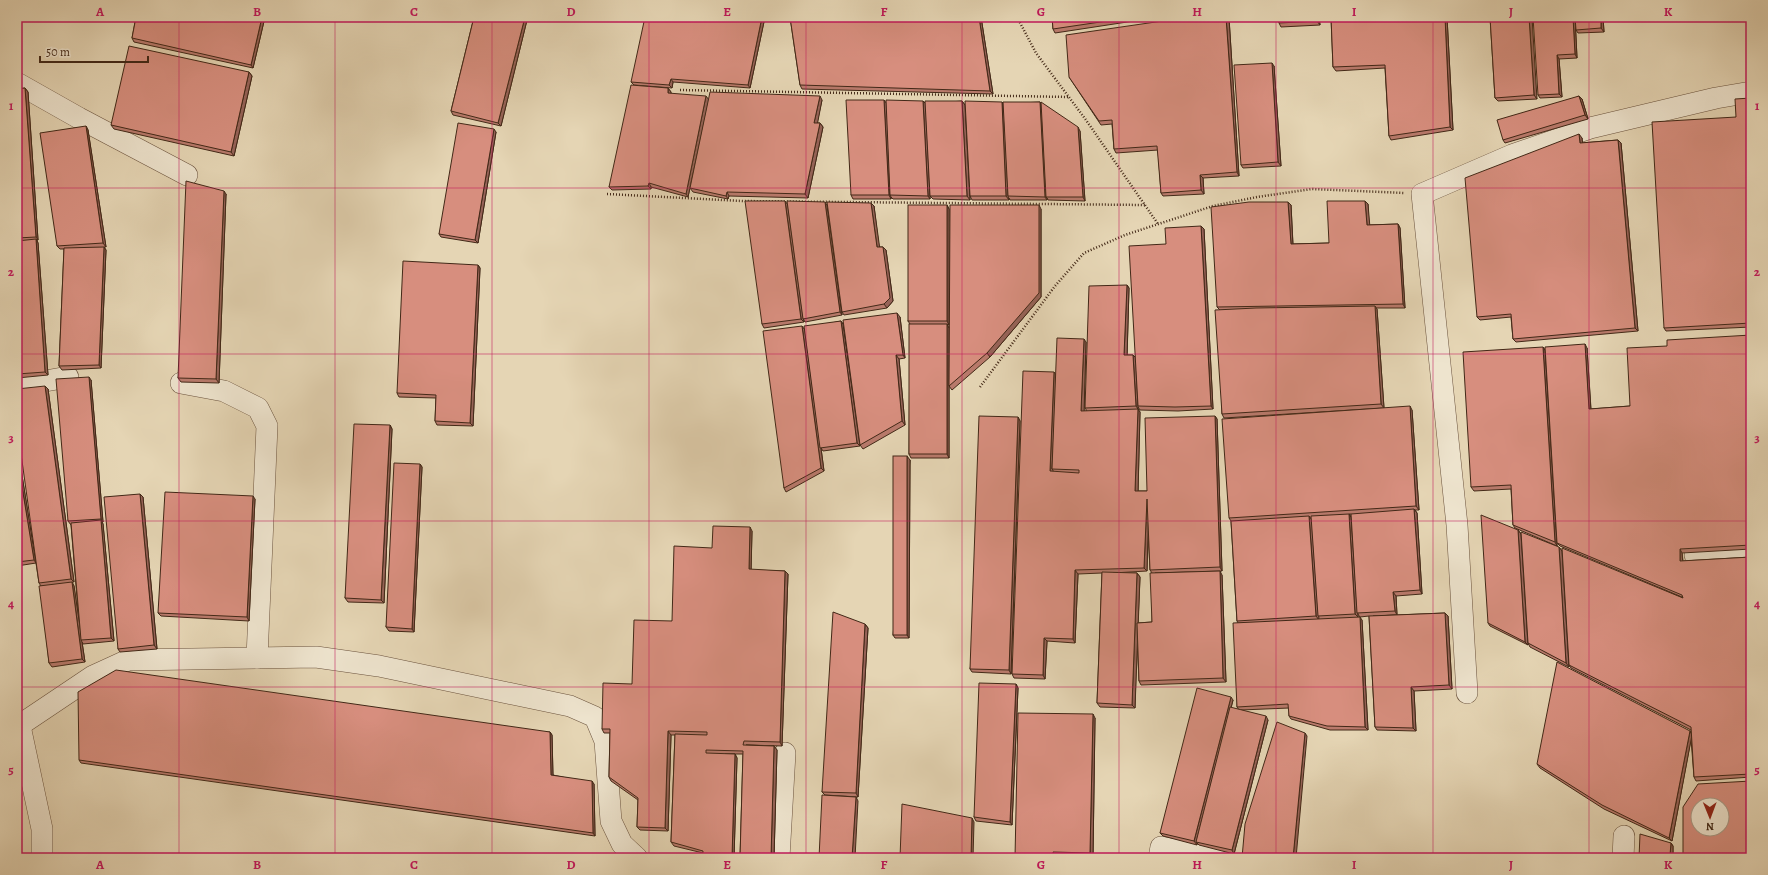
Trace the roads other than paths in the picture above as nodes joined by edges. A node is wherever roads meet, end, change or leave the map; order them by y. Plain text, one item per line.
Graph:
1 (17, 83) edge
2 (1751, 92) edge
3 (187, 175) dead end
4 (68, 377) edge
5 (181, 383) edge
6 (17, 386) edge
7 (1751, 551) edge
8 (1695, 555) dead end
9 (257, 658) junction
10 (1467, 693) dead end
11 (19, 727) edge
12 (785, 753) dead end
13 (1624, 836) dead end
14 (42, 858) edge
15 (637, 858) edge
16 (779, 858) edge
17 (1159, 858) edge
18 (1220, 858) edge
19 (1623, 858) edge

1 - 3 street
2 - 10 street
4 - 6 street
5 - 9 street
7 - 8 street
9 - 11 street
9 - 15 street
11 - 14 street
12 - 16 street
13 - 19 street
17 - 18 street

